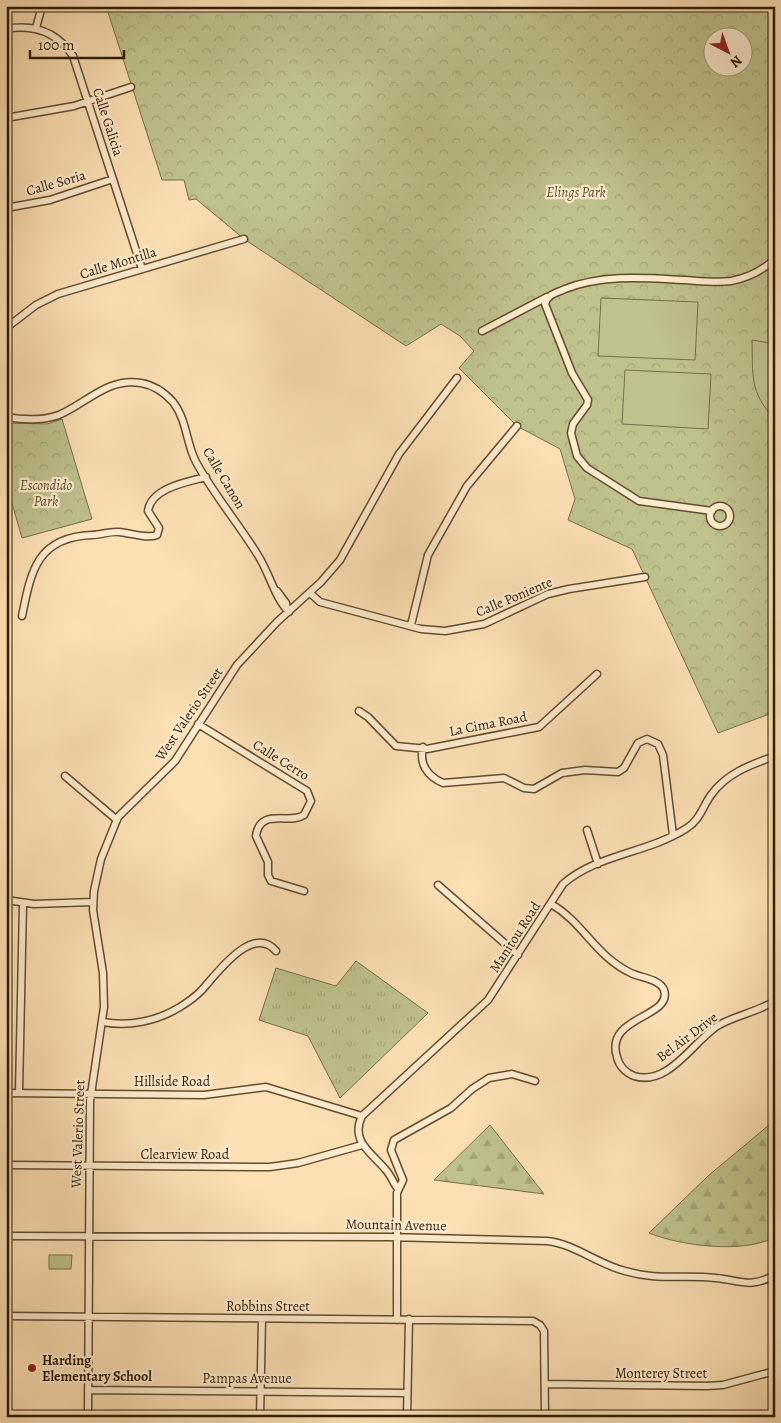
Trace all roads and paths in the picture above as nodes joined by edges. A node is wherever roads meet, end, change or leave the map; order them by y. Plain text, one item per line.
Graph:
1 (42, 6) edge
2 (36, 28) junction
3 (6, 29) edge
4 (131, 87) dead end
5 (87, 101) junction
6 (6, 118) edge
7 (113, 179) junction
8 (6, 208) edge
9 (244, 239) dead end
10 (775, 260) edge
11 (142, 269) junction
12 (547, 297) junction
13 (6, 328) edge
14 (482, 331) dead end
15 (457, 378) dead end
16 (6, 417) edge
17 (517, 426) dead end
18 (206, 477) junction
19 (712, 511) dead end
20 (645, 577) dead end
21 (310, 592) junction
22 (288, 611) junction
23 (22, 616) dead end
24 (411, 625) junction
25 (597, 674) dead end
26 (359, 711) dead end
27 (198, 724) junction
28 (423, 747) junction
29 (775, 756) edge
30 (65, 776) dead end
31 (117, 820) junction
32 (587, 830) dead end
33 (673, 835) junction
34 (598, 864) junction
35 (438, 886) dead end
36 (304, 891) dead end
37 (6, 900) edge
38 (93, 902) junction
39 (23, 903) junction
40 (551, 904) junction
41 (276, 951) dead end
42 (518, 955) junction
43 (775, 1001) edge
44 (103, 1022) junction
45 (535, 1081) dead end
46 (19, 1092) junction
47 (6, 1093) edge
48 (90, 1094) junction
49 (362, 1116) junction
50 (362, 1145) junction
51 (6, 1165) edge
52 (89, 1166) junction
53 (398, 1189) junction
54 (6, 1236) edge
55 (89, 1236) junction
56 (398, 1238) junction
57 (775, 1275) edge
58 (6, 1316) edge
59 (88, 1317) junction
60 (262, 1319) junction
61 (409, 1319) junction
62 (397, 1320) junction
63 (775, 1371) edge
64 (545, 1384) junction
65 (88, 1390) junction
66 (260, 1391) junction
67 (406, 1393) junction
68 (88, 1417) edge
69 (260, 1417) edge
70 (407, 1417) edge
71 (544, 1417) edge

1 - 2 street
2 - 3 street, Calle Galicia
2 - 5 street, Calle Galicia
4 - 5 street
5 - 6 street
5 - 7 street, Calle Galicia
7 - 8 street, Calle Soria
7 - 11 street, Calle Galicia
9 - 11 street, Calle Montilla
10 - 12 street
11 - 13 street, Calle Montilla
12 - 14 street
12 - 19 street
15 - 21 street, West Valerio Street
16 - 18 street, Calle Canon
17 - 24 street
18 - 22 street, Calle Canon
18 - 23 street
20 - 24 street, Calle Poniente
21 - 22 street, West Valerio Street
21 - 24 street, Calle Poniente
22 - 27 street, West Valerio Street
25 - 28 street, La Cima Road
26 - 28 street, La Cima Road
27 - 31 street, West Valerio Street
27 - 36 street, Calle Cerro
28 - 33 street
29 - 33 street, Manitou Road
30 - 31 street
31 - 38 street, West Valerio Street
32 - 34 street
33 - 34 street, Manitou Road
34 - 40 street, Manitou Road
35 - 42 street
37 - 39 street
38 - 39 street
38 - 44 street, West Valerio Street
39 - 46 street
40 - 42 street, Manitou Road
40 - 43 street, Bel Air Drive
41 - 44 street
42 - 49 street, Manitou Road
44 - 48 street, West Valerio Street
45 - 53 street
46 - 47 street, Hillside Road
46 - 48 street, Hillside Road
48 - 49 street, Hillside Road
48 - 52 street, West Valerio Street
49 - 50 street
50 - 52 street, Clearview Road
50 - 53 street
51 - 52 street, Clearview Road
52 - 55 street, West Valerio Street
53 - 56 street
54 - 55 street, Mountain Avenue
55 - 56 street, Mountain Avenue
55 - 59 street, West Valerio Street
56 - 57 street, Mountain Avenue
56 - 62 street
58 - 59 street, Robbins Street
59 - 60 street, Robbins Street
59 - 65 street, West Valerio Street
60 - 62 street, Robbins Street
60 - 66 street
61 - 62 street, Robbins Street
61 - 64 street, Robbins Street
61 - 67 street
63 - 64 street, Monterey Street
64 - 71 street
65 - 66 street, Pampas Avenue
65 - 68 street, West Valerio Street
66 - 67 street, Pampas Avenue
66 - 69 street
67 - 70 street

